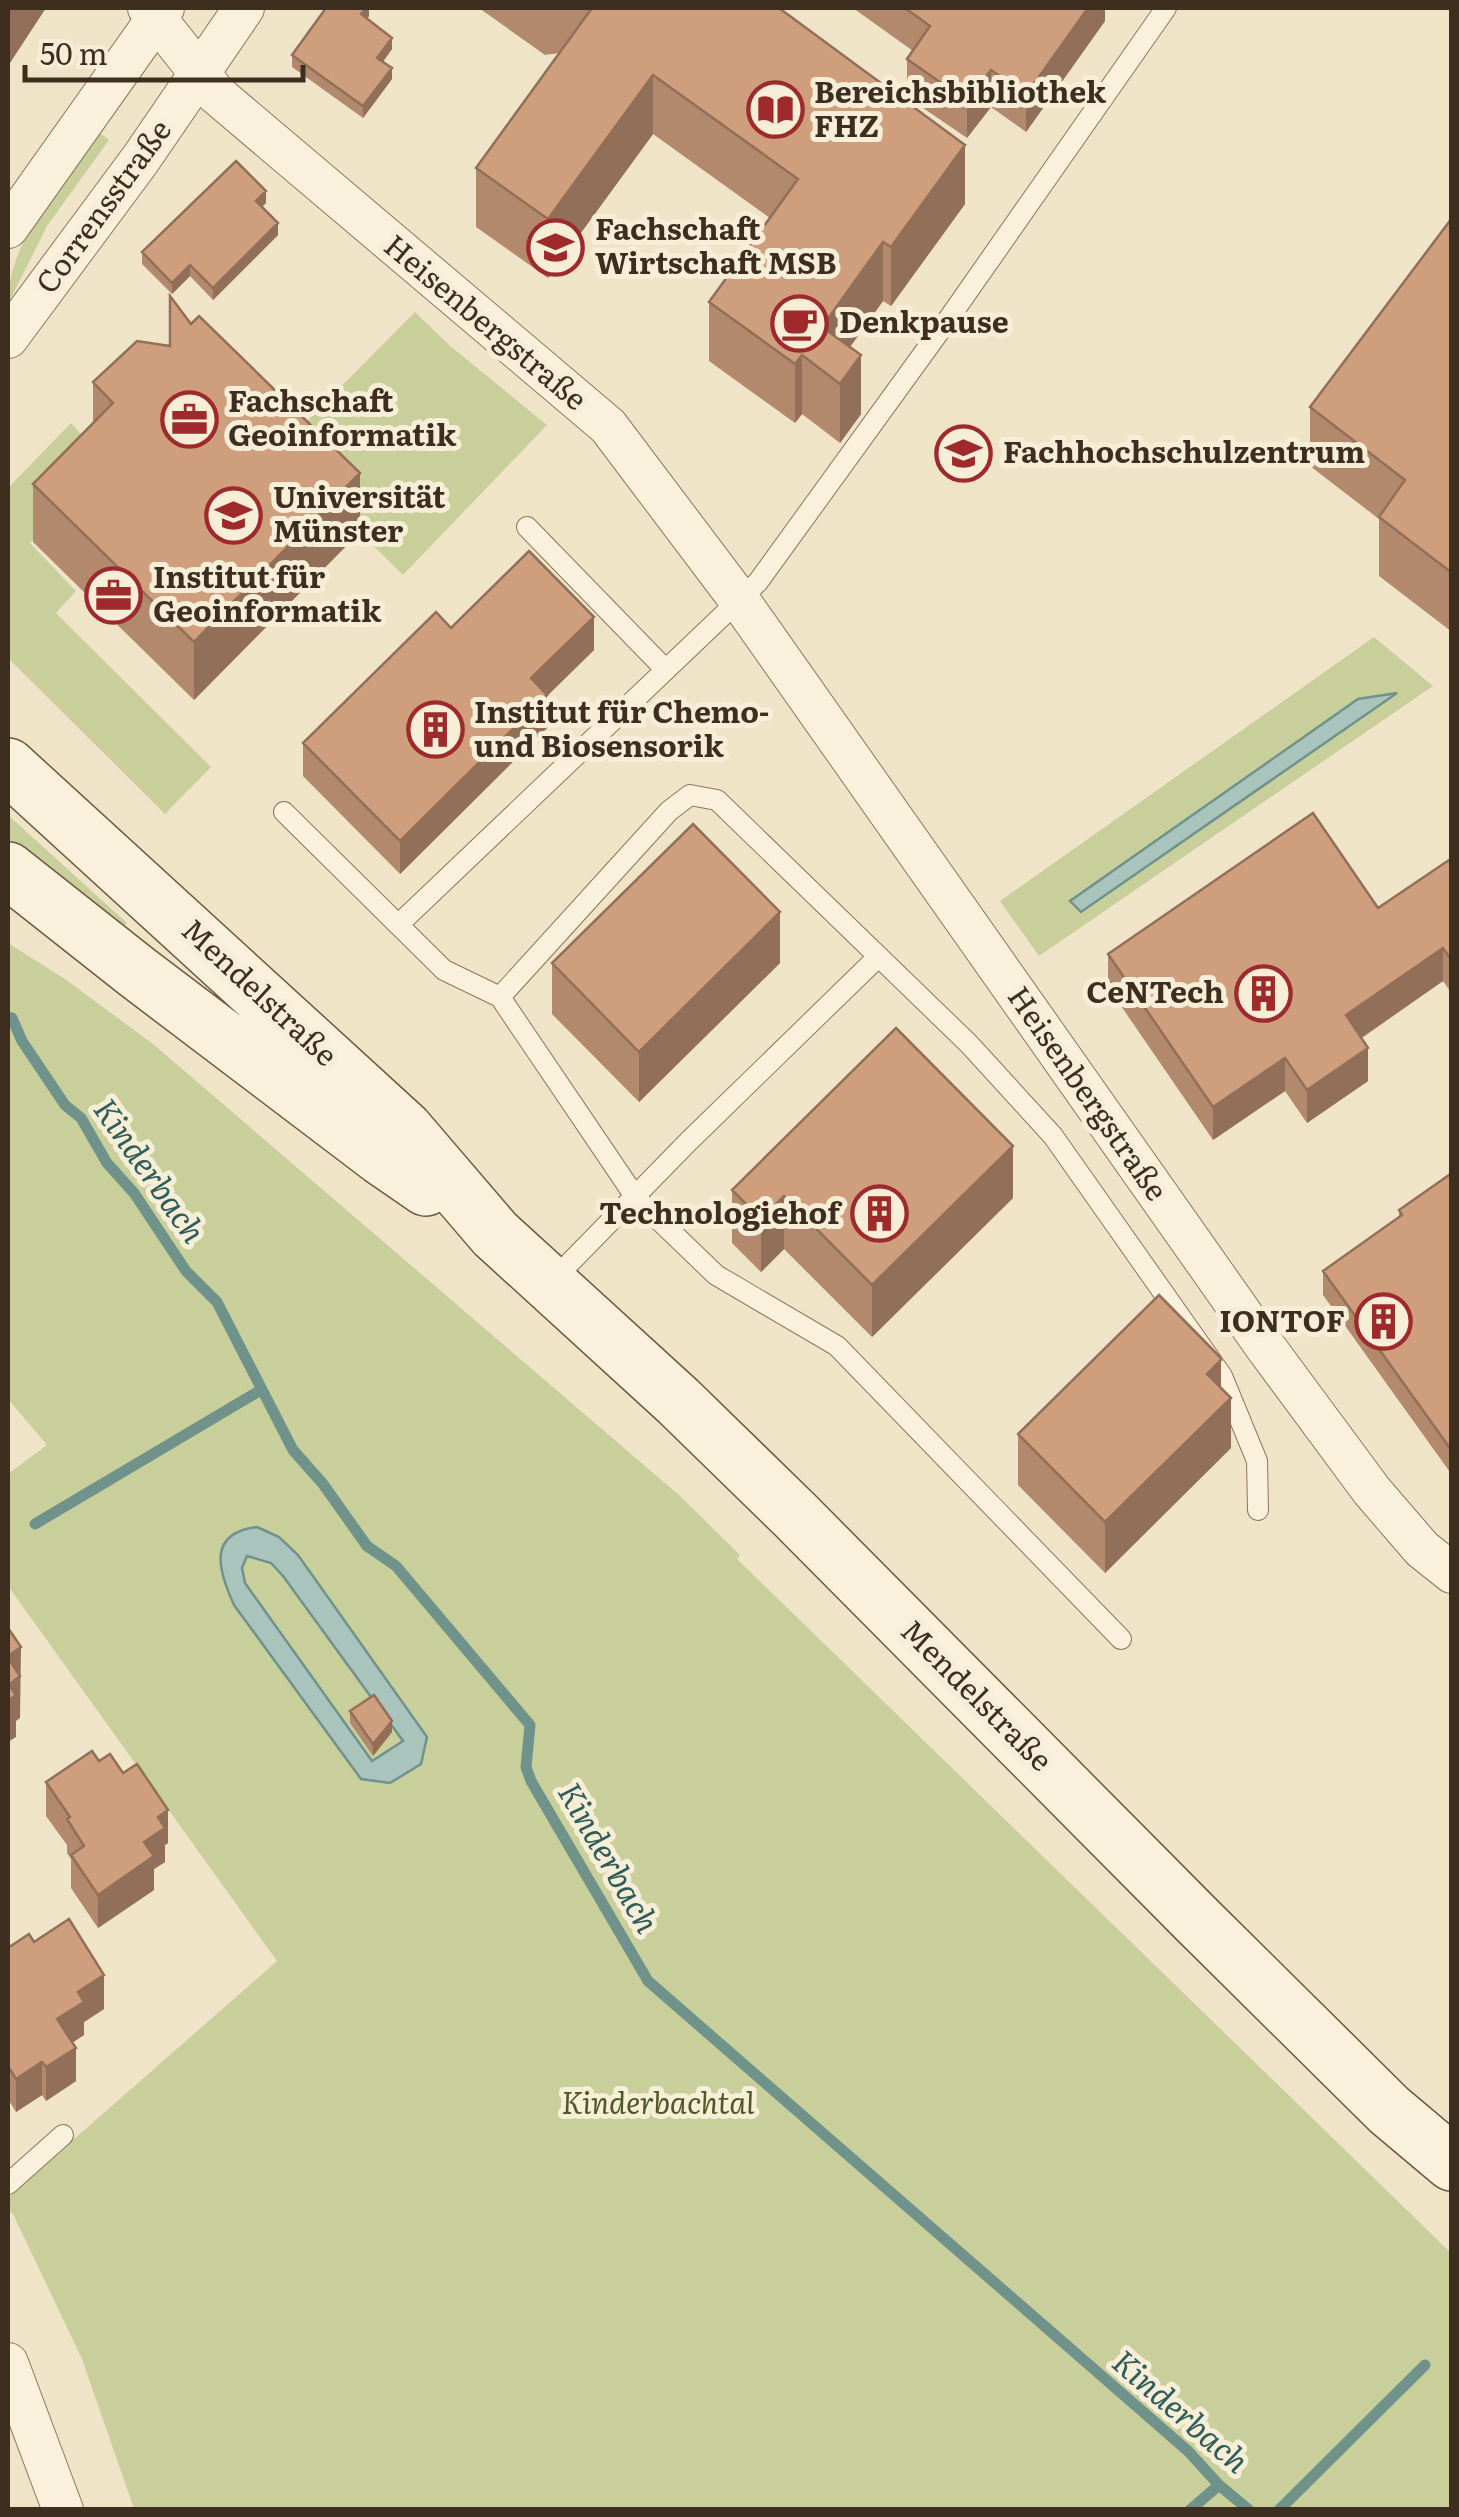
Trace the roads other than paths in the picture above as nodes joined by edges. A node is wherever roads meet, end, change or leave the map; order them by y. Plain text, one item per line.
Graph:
1 (244, 8) edge
2 (1166, 8) edge
3 (156, 11) edge
4 (198, 76) junction
5 (8, 228) edge
6 (8, 338) edge
7 (527, 527) dead end
8 (740, 601) junction
9 (666, 669) junction
10 (8, 766) edge
11 (284, 812) dead end
12 (8, 870) edge
13 (399, 924) junction
14 (878, 957) junction
15 (500, 998) junction
16 (636, 1198) junction
17 (495, 1234) junction
18 (550, 1283) junction
19 (1258, 1510) dead end
20 (1452, 1573) edge
21 (1121, 1638) dead end
22 (63, 2135) dead end
23 (1452, 2163) edge
24 (8, 2184) edge
25 (8, 2363) edge
26 (63, 2510) edge

1 - 4 street, Corrensstraße
2 - 8 lane
3 - 4 street
3 - 5 street
4 - 6 street, Corrensstraße
4 - 8 street, Heisenbergstraße
7 - 9 lane
8 - 9 lane
8 - 20 street, Heisenbergstraße
9 - 13 lane
10 - 17 main road, Mendelstraße
11 - 13 lane
12 - 17 main road, Mendelstraße
13 - 15 lane
14 - 15 lane
14 - 16 lane
14 - 19 lane
15 - 16 lane
16 - 18 lane
16 - 21 lane
17 - 18 main road, Mendelstraße
18 - 23 main road, Mendelstraße
22 - 24 lane
25 - 26 street

